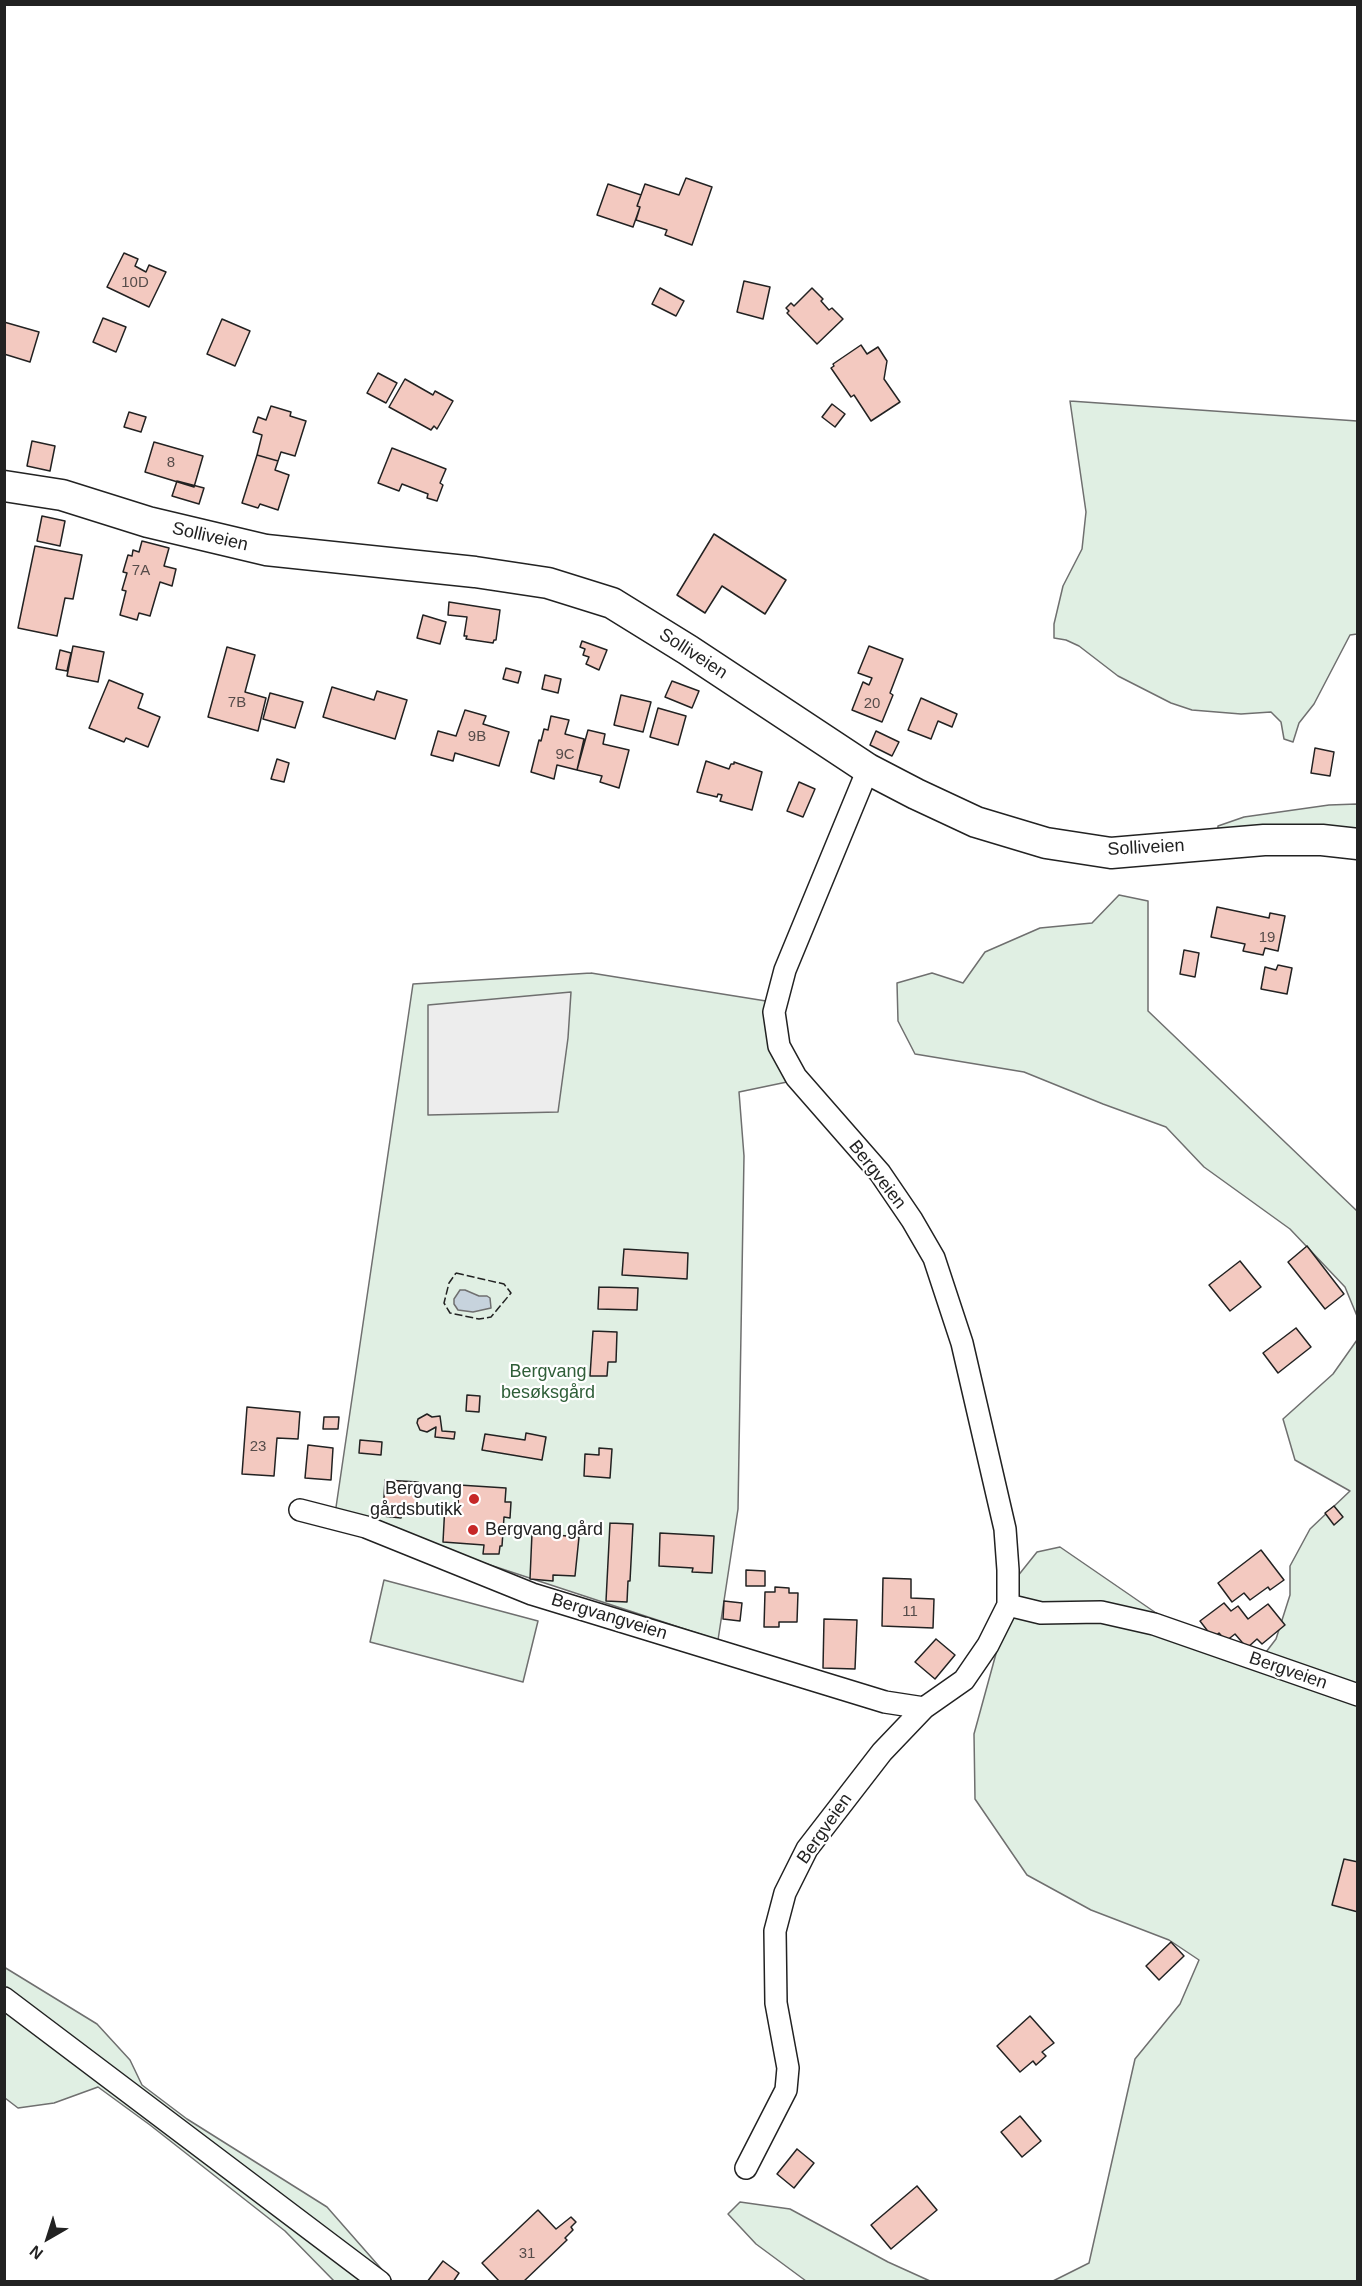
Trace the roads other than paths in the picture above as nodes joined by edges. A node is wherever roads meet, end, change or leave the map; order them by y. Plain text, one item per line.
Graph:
1 (4, 486) edge
2 (868, 769) junction
3 (1358, 844) edge
4 (300, 1510) dead end
5 (1008, 1605) junction
6 (1358, 1695) edge
7 (924, 1708) junction
8 (4, 1998) edge
9 (746, 2168) dead end
10 (380, 2282) edge

1 - 2 street, Solliveien
2 - 3 street, Solliveien
2 - 5 street, Bergveien
4 - 7 street, Bergvangveien
5 - 6 street, Bergveien
5 - 7 street, Bergveien
7 - 9 street, Bergveien
8 - 10 street

